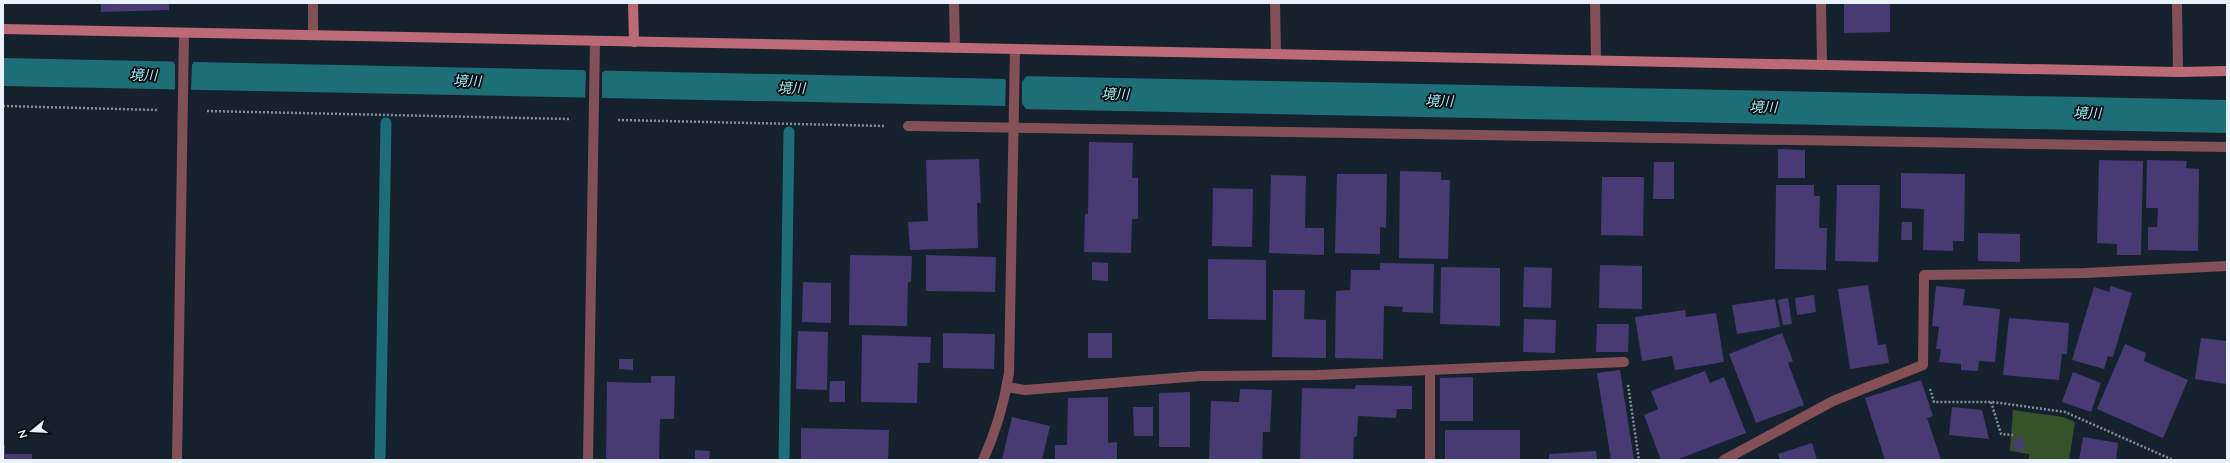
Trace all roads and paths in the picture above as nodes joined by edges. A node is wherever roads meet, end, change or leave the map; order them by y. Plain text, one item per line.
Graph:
1 (313, 3) edge
2 (633, 3) edge
3 (954, 3) edge
4 (1275, 3) edge
5 (1595, 3) edge
6 (1821, 3) edge
7 (2177, 3) edge
8 (3, 29) edge
9 (184, 33) junction
10 (313, 35) junction
11 (595, 41) junction
12 (634, 42) junction
13 (955, 48) junction
14 (1015, 49) junction
15 (1276, 54) junction
16 (1596, 60) junction
17 (1822, 65) junction
18 (2227, 71) edge
19 (2178, 72) junction
20 (3, 106) edge
21 (183, 110) junction
22 (593, 120) junction
23 (908, 126) joint
24 (1013, 129) junction
25 (2227, 147) edge
26 (2227, 266) edge
27 (1624, 362) joint
28 (1923, 365) junction
29 (1430, 370) junction
30 (1006, 387) junction
31 (1991, 402) junction
32 (2012, 435) dead end
33 (177, 460) edge
34 (588, 460) edge
35 (983, 460) edge
36 (1430, 460) edge
37 (1639, 460) edge
38 (1724, 460) edge
39 (2173, 460) edge

1 - 10 street
2 - 12 street
3 - 13 street
4 - 15 street
5 - 16 street
6 - 17 street
7 - 19 street
8 - 9 street
9 - 10 street
9 - 21 street
10 - 11 street
11 - 12 street
11 - 22 street
12 - 13 street
13 - 14 street
14 - 15 street
14 - 24 street
15 - 16 street
16 - 17 street
17 - 19 street
18 - 19 street
20 - 21 path
21 - 22 path
21 - 33 street
22 - 23 path
22 - 34 street
23 - 24 street
24 - 25 street
24 - 30 street
26 - 28 street
27 - 29 street
27 - 37 path
28 - 31 path
28 - 38 street
29 - 30 street
29 - 36 street
30 - 35 street
31 - 32 path
31 - 39 path

